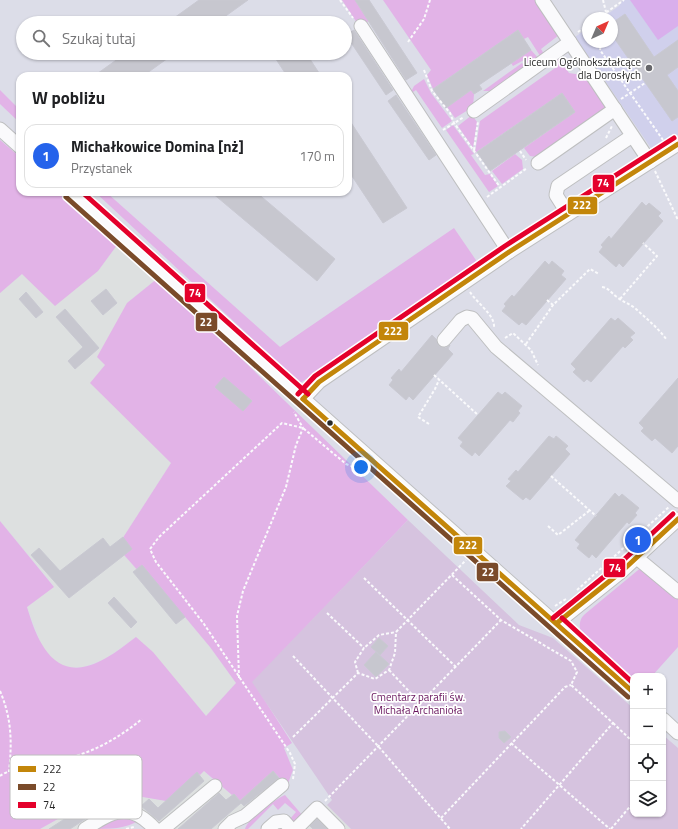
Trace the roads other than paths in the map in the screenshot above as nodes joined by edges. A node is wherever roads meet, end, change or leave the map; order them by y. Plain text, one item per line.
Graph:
1 (542, 0) edge
2 (361, 26) road end
3 (574, 37) junction
4 (616, 105) junction
5 (474, 111) road end
6 (0, 129) edge
7 (632, 136) junction
8 (16, 143) edge
9 (672, 144) edge
10 (538, 163) road end
11 (652, 165) junction
12 (75, 196) edge
13 (568, 214) junction
14 (509, 252) junction
15 (444, 340) dead end
16 (299, 395) junction
17 (678, 500) edge
18 (678, 519) edge
19 (637, 558) junction
20 (678, 592) edge
21 (557, 623) junction
22 (630, 689) edge
23 (666, 722) edge
24 (678, 733) edge
25 (286, 783) road end
26 (215, 786) dead end
27 (142, 817) edge
28 (101, 819) edge
29 (85, 829) edge
30 (155, 829) edge
31 (163, 829) edge
32 (225, 829) edge
33 (268, 829) edge
34 (291, 829) edge
35 (296, 829) edge
36 (338, 829) edge

1 - 3 street
2 - 14 street
3 - 4 street
3 - 5 street
4 - 7 street
4 - 10 street
6 - 8 street
7 - 11 street
7 - 13 street
9 - 11 street
11 - 13 street
12 - 16 street
13 - 14 street
14 - 16 street
15 - 17 street
16 - 21 street
18 - 19 street
19 - 20 street
19 - 21 street
21 - 22 street
23 - 24 street
25 - 32 street
26 - 31 street
27 - 30 street
28 - 29 street
33 - 34 street
35 - 36 street

